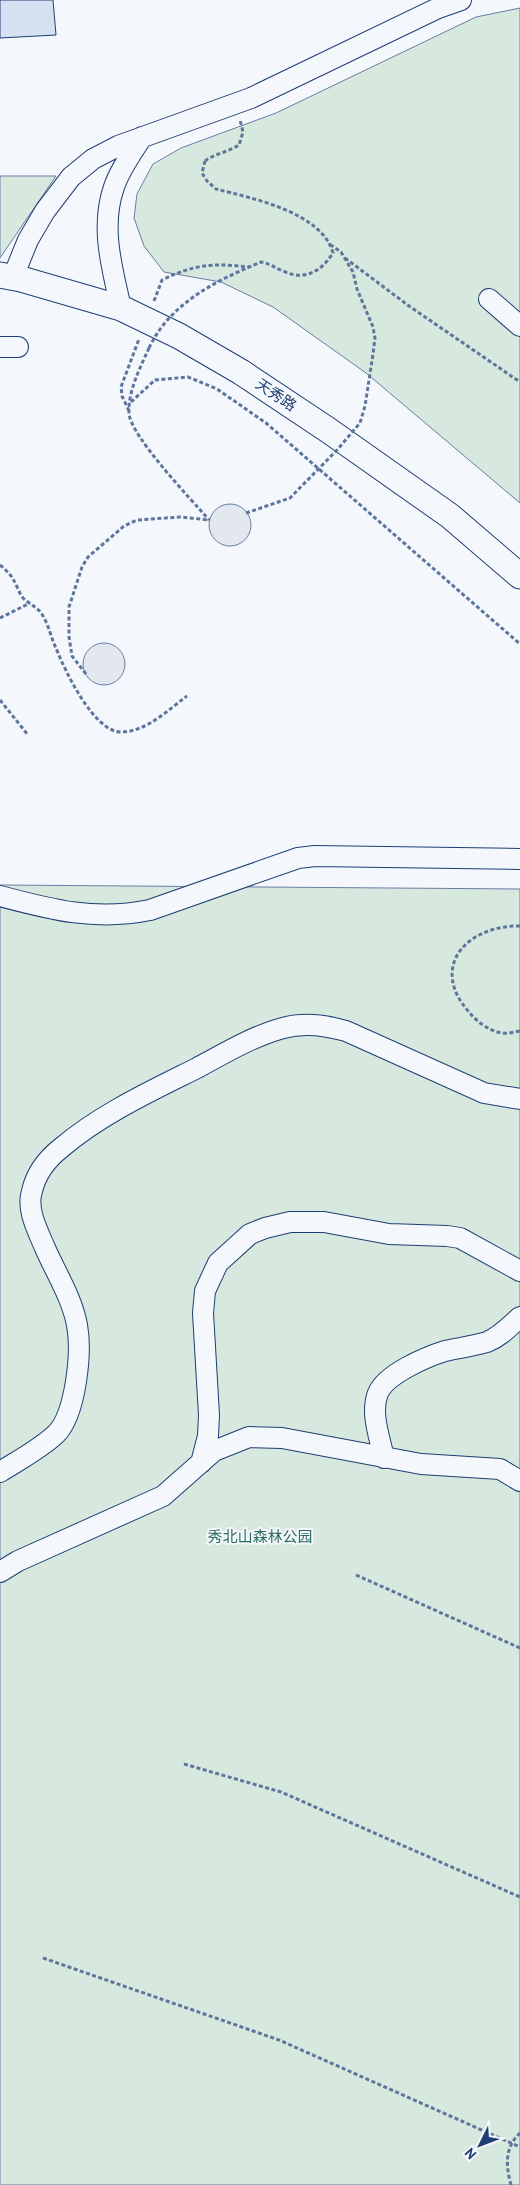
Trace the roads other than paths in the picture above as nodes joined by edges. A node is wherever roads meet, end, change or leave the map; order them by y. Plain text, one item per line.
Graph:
1 (461, 0) edge
2 (142, 137) junction
3 (6, 276) edge
4 (489, 299) dead end
5 (121, 308) junction
6 (520, 326) edge
7 (520, 576) edge
8 (520, 859) edge
9 (0, 896) edge
10 (520, 1099) edge
11 (520, 1271) edge
12 (520, 1317) edge
13 (384, 1458) junction
14 (201, 1463) junction
15 (0, 1472) edge
16 (520, 1481) edge
17 (0, 1572) edge

1 - 2 street
2 - 3 street
2 - 5 street
3 - 5 main road, 天秀路
4 - 6 street
5 - 7 main road, 天秀路
8 - 9 street
10 - 15 street
11 - 14 street
12 - 13 street
13 - 14 street
13 - 16 street
14 - 17 street

